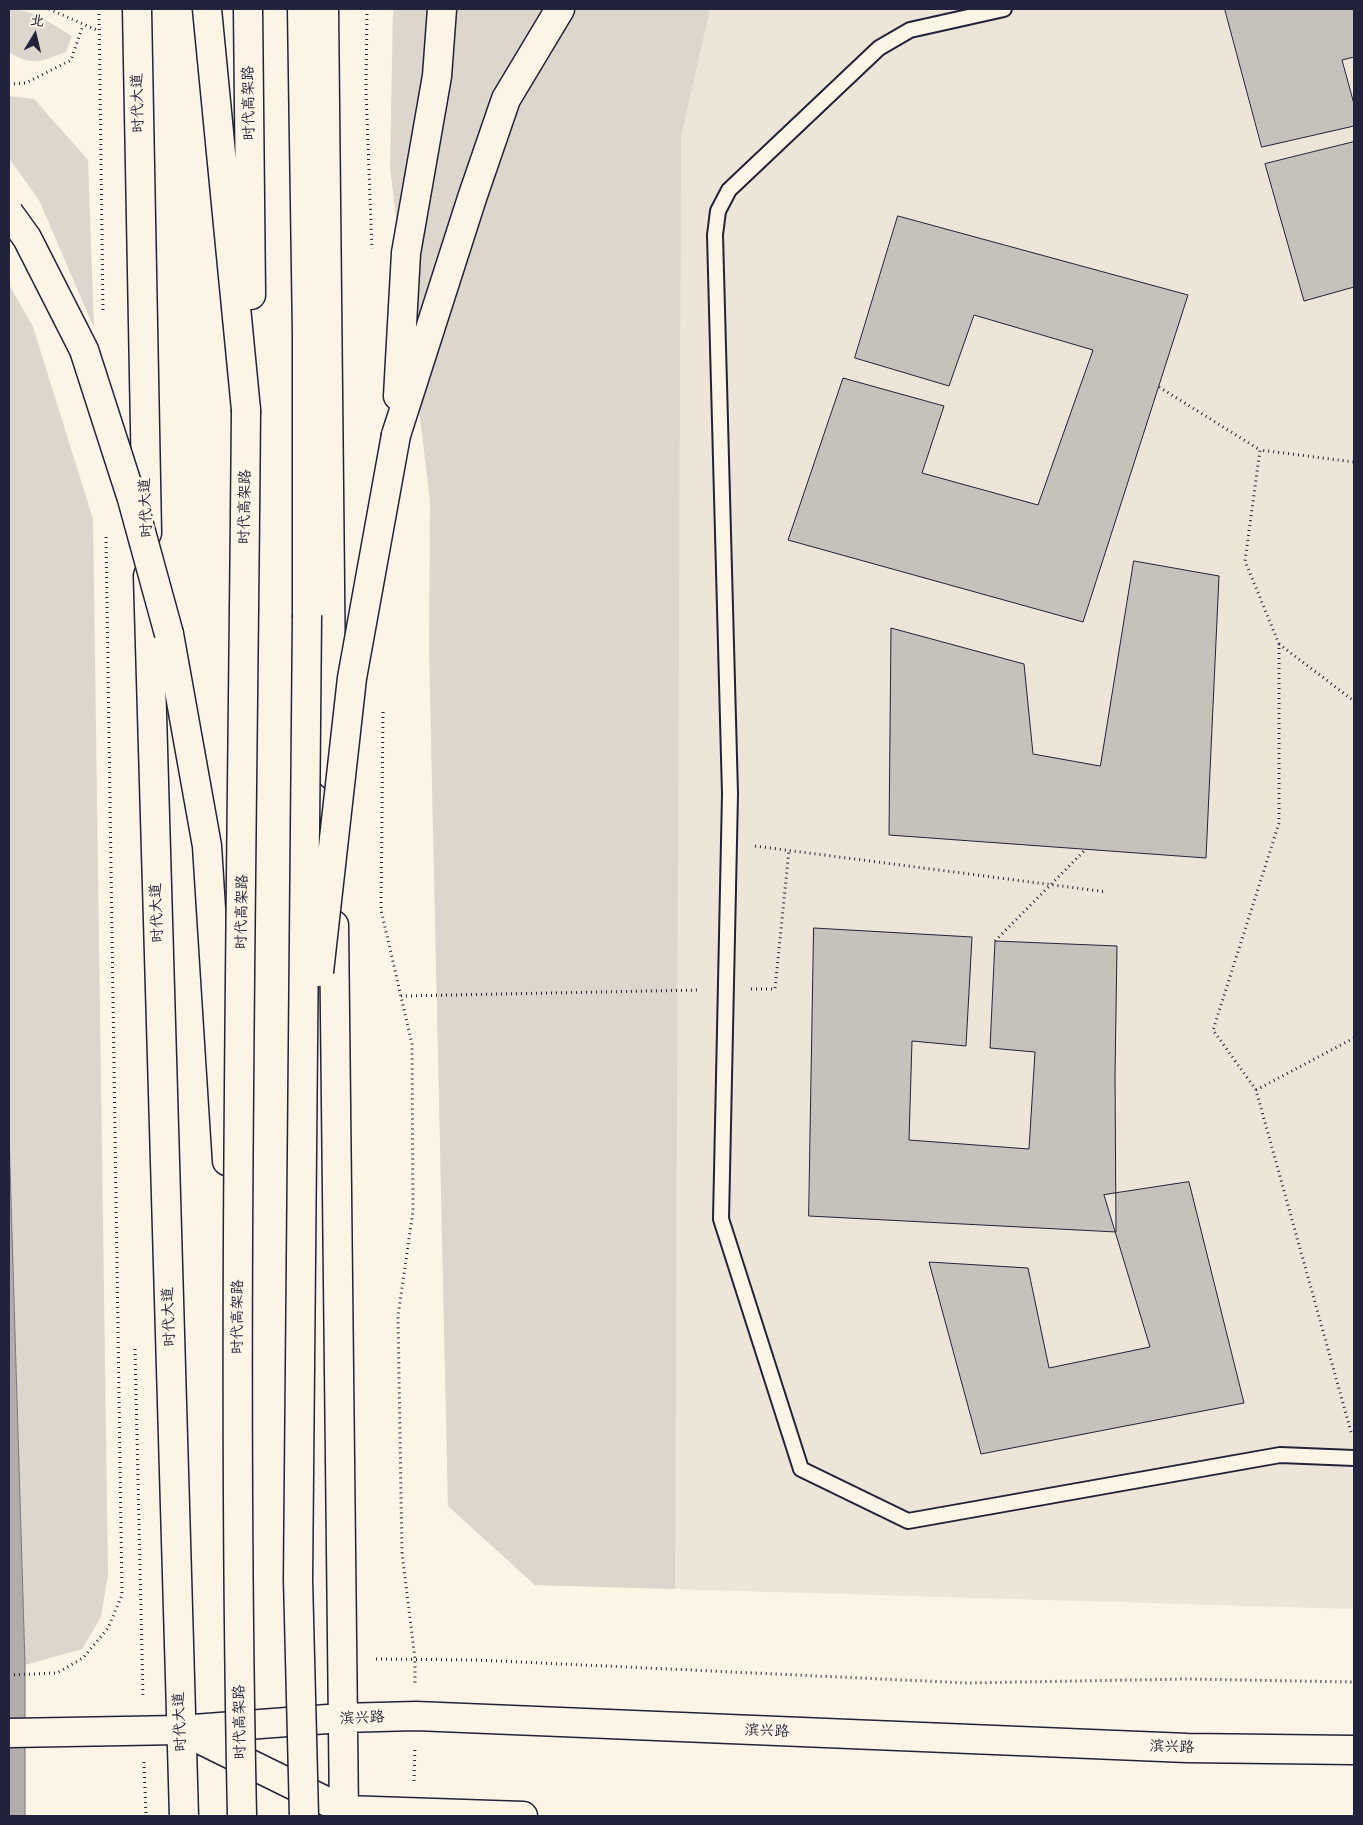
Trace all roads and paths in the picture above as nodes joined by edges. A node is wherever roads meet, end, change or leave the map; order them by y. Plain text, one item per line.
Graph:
1 (49, 9) edge
2 (99, 9) edge
3 (137, 9) edge
4 (207, 9) edge
5 (248, 9) edge
6 (302, 9) edge
7 (324, 9) edge
8 (367, 9) edge
9 (442, 9) edge
10 (560, 9) edge
11 (1004, 9) edge
12 (83, 25) junction
13 (99, 31) junction
14 (9, 84) edge
15 (9, 212) edge
16 (372, 250) dead end
17 (103, 320) dead end
18 (1159, 387) dead end
19 (246, 410) junction
20 (396, 435) junction
21 (1260, 450) junction
22 (1354, 462) edge
23 (106, 529) dead end
24 (1279, 644) junction
25 (1354, 701) edge
26 (384, 706) dead end
27 (728, 842) junction
28 (789, 850) junction
29 (1085, 850) dead end
30 (1107, 892) dead end
31 (996, 941) dead end
32 (726, 989) junction
33 (401, 996) junction
34 (1354, 1038) edge
35 (1256, 1090) junction
36 (302, 1117) junction
37 (238, 1318) junction
38 (1354, 1441) edge
39 (1354, 1458) edge
40 (142, 1656) dead end
41 (178, 1656) junction
42 (341, 1658) junction
43 (415, 1659) junction
44 (9, 1676) edge
45 (1354, 1682) edge
46 (416, 1716) junction
47 (341, 1718) junction
48 (180, 1730) junction
49 (9, 1733) edge
50 (1354, 1750) edge
51 (413, 1811) junction
52 (344, 1813) edge
53 (184, 1816) edge
54 (242, 1816) edge
55 (304, 1816) edge
56 (523, 1816) edge

1 - 12 path
2 - 13 path
3 - 41 main road, 时代大道
4 - 19 main road
5 - 19 main road, 时代高架路
6 - 36 main road, bridge
7 - 42 main road
8 - 16 path
9 - 20 main road
10 - 20 main road
11 - 27 lane
12 - 13 path
12 - 14 path
13 - 17 path
15 - 37 main road, bridge
18 - 21 path
19 - 37 main road, 时代高架路, bridge
20 - 36 main road, bridge
21 - 22 path
21 - 24 path
23 - 44 path
24 - 25 path
24 - 35 path
26 - 33 path
27 - 28 path
27 - 32 lane
28 - 30 path
28 - 32 path
29 - 31 path, bridge
32 - 33 path
32 - 39 lane
33 - 43 path
34 - 35 path
35 - 38 path
36 - 55 main road, bridge
37 - 54 main road, 时代高架路, bridge
40 - 41 path
41 - 48 main road, 时代大道
42 - 43 path
42 - 47 main road
43 - 45 path
43 - 46 path
46 - 47 main road, 滨兴路
46 - 50 main road, 滨兴路
46 - 51 path
47 - 48 main road, 滨兴路
47 - 52 main road
48 - 49 main road, 滨兴路
48 - 52 main road, 滨兴路
48 - 53 main road, 时代大道
51 - 52 main road, 滨兴路
51 - 56 main road, 滨兴路

